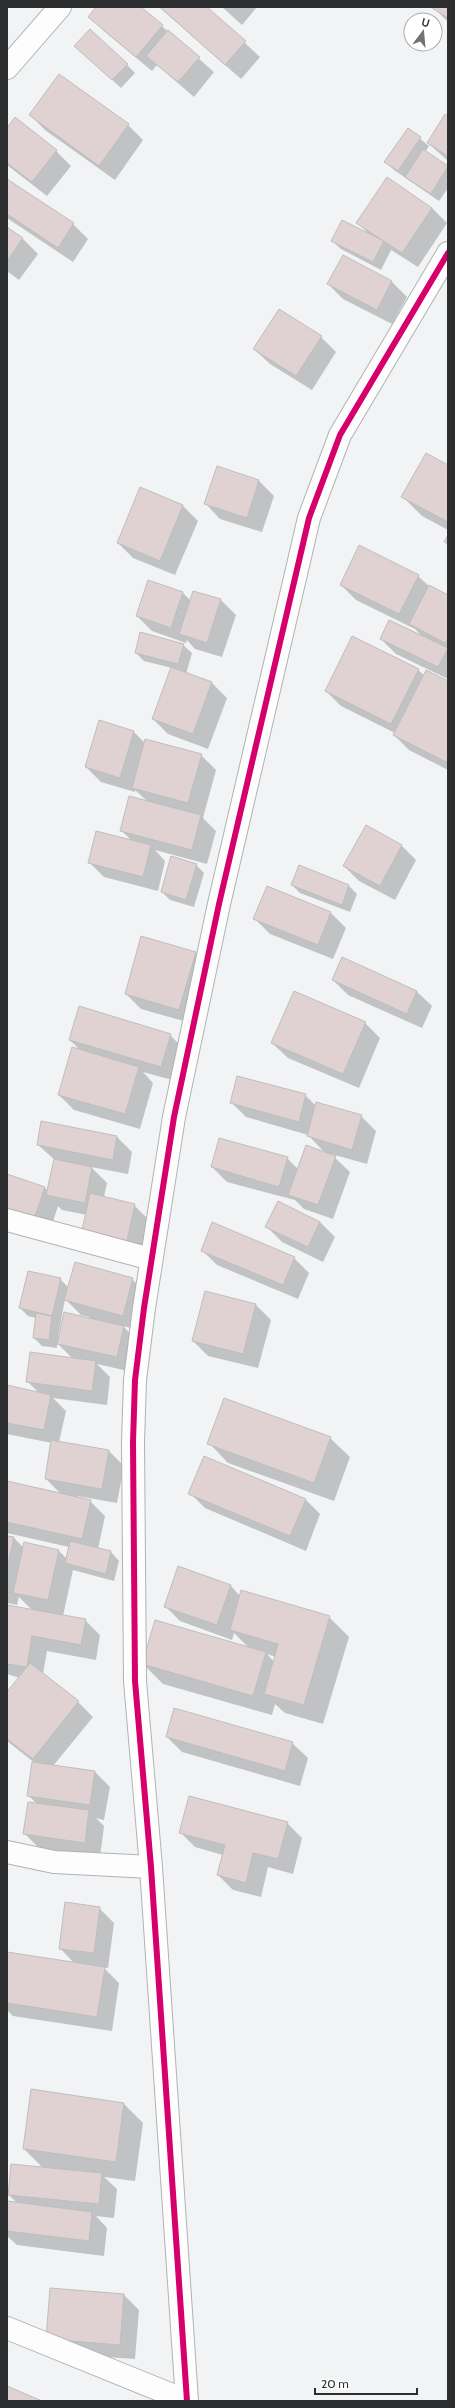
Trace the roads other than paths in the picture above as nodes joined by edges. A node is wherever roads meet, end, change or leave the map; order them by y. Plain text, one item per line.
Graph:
1 (60, 7) edge
2 (7, 68) edge
3 (448, 253) edge
4 (7, 1220) edge
5 (151, 1259) junction
6 (7, 1852) edge
7 (151, 1867) junction
8 (7, 2328) edge
9 (187, 2401) edge

1 - 2 street
3 - 5 street
4 - 5 street
5 - 7 street
6 - 7 street
7 - 9 street
8 - 9 street

